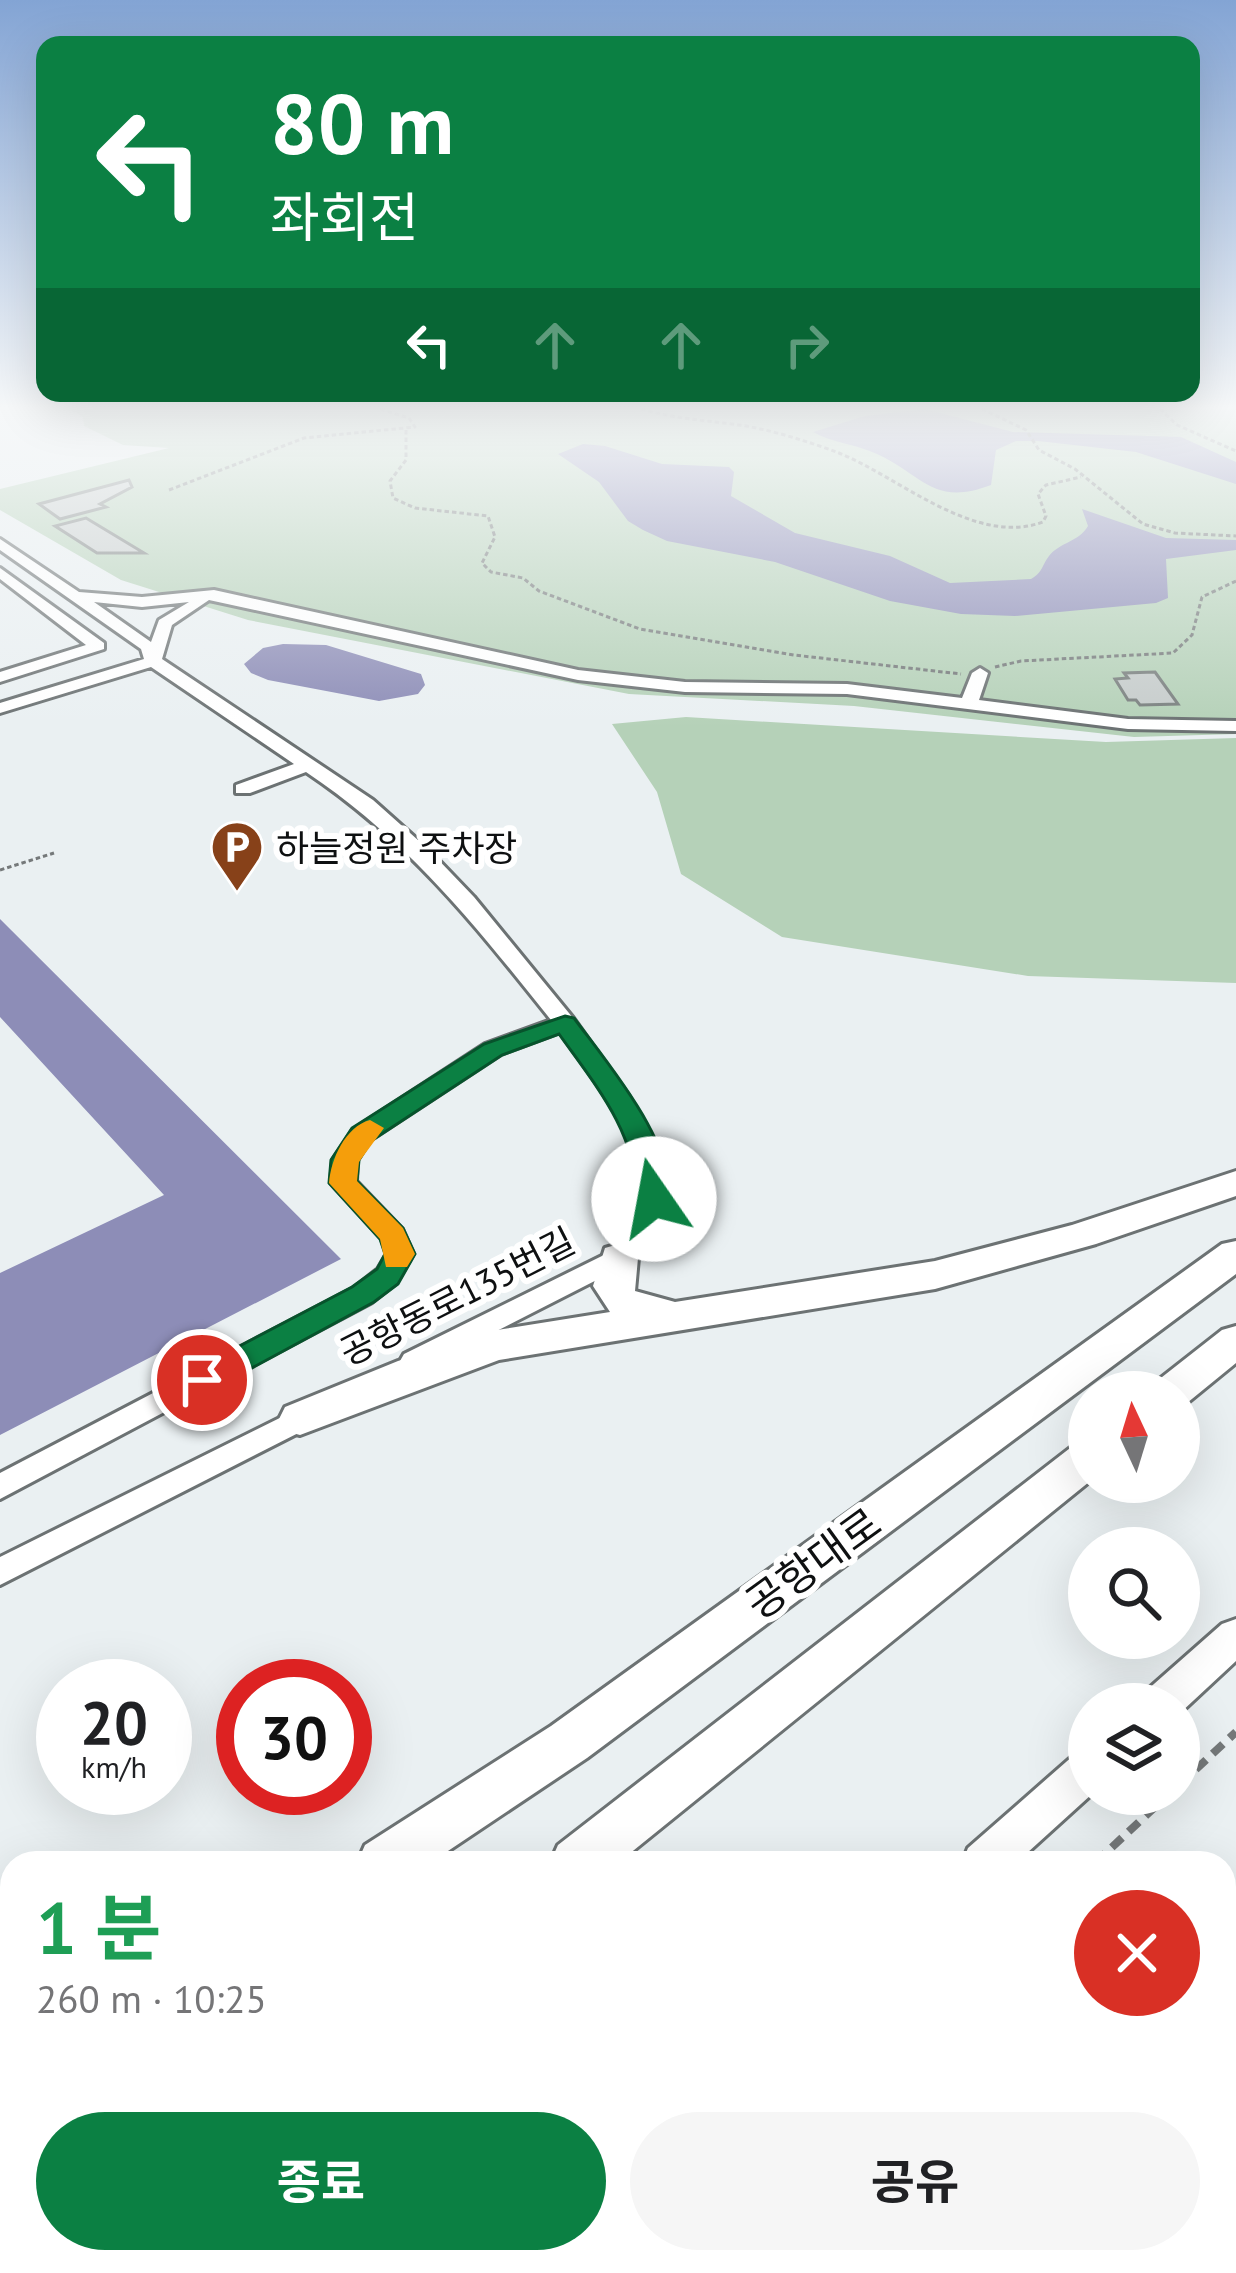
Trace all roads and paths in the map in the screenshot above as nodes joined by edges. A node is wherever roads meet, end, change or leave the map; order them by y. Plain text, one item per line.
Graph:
1 (485, 515) edge
2 (967, 515) edge
3 (1046, 515) edge
4 (1131, 515) edge
5 (1236, 536) edge
6 (0, 543) edge
7 (0, 572) edge
8 (1236, 580) edge
9 (74, 595) junction
10 (214, 595) junction
11 (141, 604) junction
12 (166, 618) junction
13 (119, 622) junction
14 (153, 661) junction
15 (980, 674) junction
16 (0, 677) edge
17 (968, 706) junction
18 (0, 708) edge
19 (1166, 710) dead end
20 (1236, 726) edge
21 (1177, 727) junction
22 (308, 765) junction
23 (243, 789) dead end
24 (54, 853) dead end
25 (0, 870) edge
26 (565, 1023) junction
27 (1236, 1183) edge
28 (1236, 1254) edge
29 (620, 1258) junction
30 (684, 1314) junction
31 (1236, 1341) edge
32 (1198, 1371) edge
33 (300, 1419) junction
34 (1068, 1474) edge
35 (0, 1487) edge
36 (0, 1572) edge
37 (1236, 1636) edge
38 (1184, 1683) edge
39 (1236, 1732) edge
40 (1200, 1765) edge
41 (1068, 1787) edge
42 (642, 1811) junction
43 (1146, 1815) edge
44 (402, 1851) edge
45 (592, 1851) edge
46 (608, 1851) edge
47 (997, 1851) edge
48 (1108, 1851) edge

1 - 15 path
2 - 3 path
4 - 5 path
6 - 9 street, 공항동로135번길
7 - 16 street
8 - 15 path
9 - 11 street
9 - 13 street, 공항동로135번길
10 - 11 street
10 - 12 street
10 - 17 street
11 - 12 street
11 - 13 street
12 - 13 street
12 - 14 street
13 - 14 street, 공항동로135번길
14 - 18 street
14 - 22 street, 공항동로135번길
15 - 17 street
17 - 21 street
19 - 21 street
20 - 21 street
22 - 23 street
22 - 26 street, 공항동로135번길
24 - 25 path
26 - 29 street, 공항동로135번길
26 - 35 street
27 - 30 highway
28 - 44 highway, 공항대로
29 - 30 highway
29 - 33 street, 공항동로135번길
30 - 33 highway
31 - 32 highway
33 - 36 street, 공항동로135번길
34 - 42 highway
37 - 38 main road
39 - 40 path
41 - 47 main road
42 - 45 highway
42 - 46 highway
43 - 48 path

